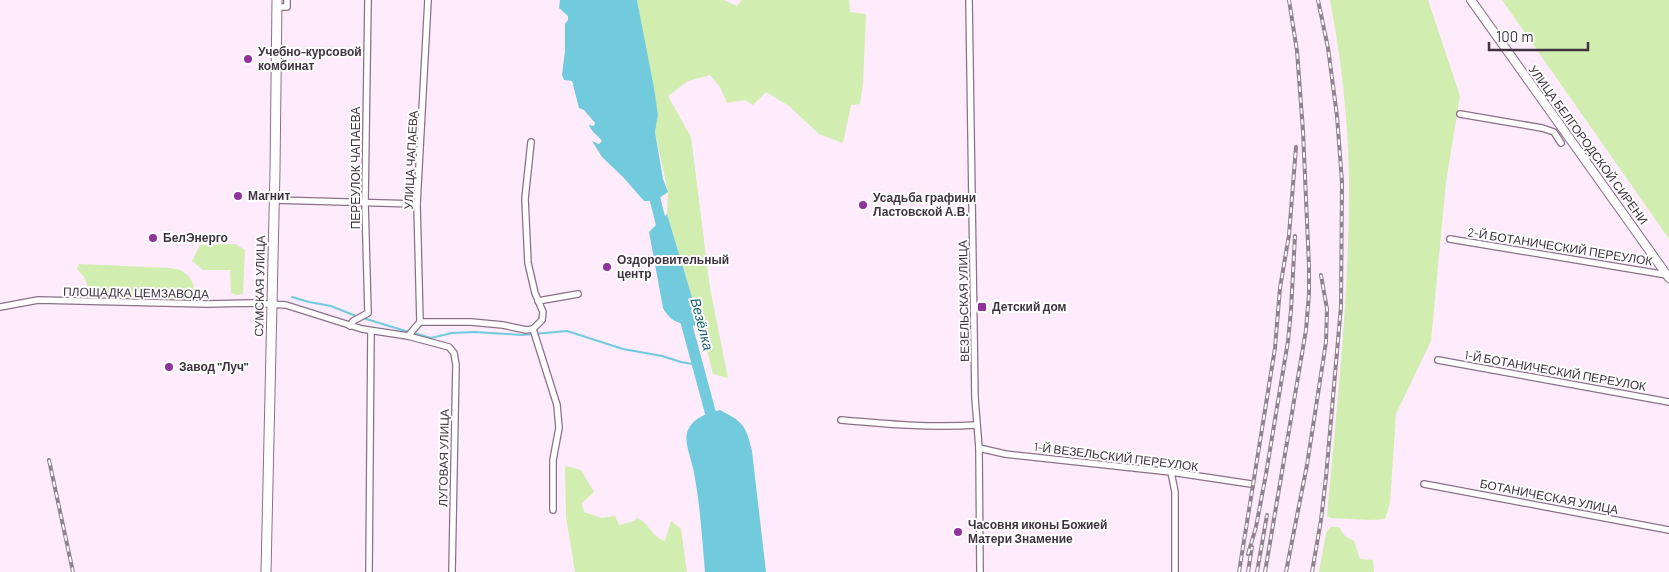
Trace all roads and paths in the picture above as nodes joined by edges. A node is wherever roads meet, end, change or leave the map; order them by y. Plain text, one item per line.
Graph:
1 (287, 0) edge
2 (368, 0) edge
3 (428, 0) edge
4 (969, 0) edge
5 (1471, 0) edge
6 (277, 4) edge
7 (1460, 114) dead end
8 (531, 142) dead end
9 (1561, 143) dead end
10 (274, 200) junction
11 (365, 202) junction
12 (417, 204) junction
13 (1450, 239) dead end
14 (1668, 276) edge
15 (578, 294) dead end
16 (538, 301) junction
17 (272, 304) junction
18 (0, 307) edge
19 (420, 322) junction
20 (350, 326) junction
21 (533, 329) junction
22 (371, 331) junction
23 (408, 336) junction
24 (1438, 360) dead end
25 (1669, 402) edge
26 (841, 420) dead end
27 (977, 425) junction
28 (979, 448) junction
29 (1171, 472) junction
30 (1251, 484) dead end
31 (1424, 484) dead end
32 (552, 510) dead end
33 (1669, 530) edge
34 (266, 572) edge
35 (369, 572) edge
36 (452, 572) edge
37 (980, 572) edge
38 (1175, 572) edge

1 - 6 street
2 - 11 street, ПЕРЕУЛОК ЧАПАЕВА
3 - 12 street, УЛИЦА ЧАПАЕВА
4 - 27 street, ВЕЗЕЛЬСКАЯ УЛИЦА
5 - 14 main road, УЛИЦА БЕЛГОРОДСКОЙ СИРЕНИ
6 - 10 main road, СУМСКАЯ УЛИЦА
7 - 9 street
8 - 16 street
10 - 11 street
10 - 17 main road, СУМСКАЯ УЛИЦА
11 - 12 street
11 - 20 street, ПЕРЕУЛОК ЧАПАЕВА
12 - 19 street, УЛИЦА ЧАПАЕВА
13 - 14 street, 2-Й БОТАНИЧЕСКИЙ ПЕРЕУЛОК
15 - 16 street
16 - 21 street
17 - 18 street, ПЛОЩАДКА ЦЕМЗАВОДА
17 - 20 street
17 - 34 main road, СУМСКАЯ УЛИЦА
19 - 21 street
19 - 23 street
20 - 22 street
21 - 32 street
22 - 23 street
22 - 35 street
23 - 36 street, ЛУГОВАЯ УЛИЦА
24 - 25 street, 1-Й БОТАНИЧЕСКИЙ ПЕРЕУЛОК
26 - 27 street
27 - 28 street, ВЕЗЕЛЬСКАЯ УЛИЦА
28 - 29 street, 1-Й ВЕЗЕЛЬСКИЙ ПЕРЕУЛОК
28 - 37 street, ВЕЗЕЛЬСКАЯ УЛИЦА
29 - 30 street, 1-Й ВЕЗЕЛЬСКИЙ ПЕРЕУЛОК
29 - 38 street
31 - 33 street, БОТАНИЧЕСКАЯ УЛИЦА

